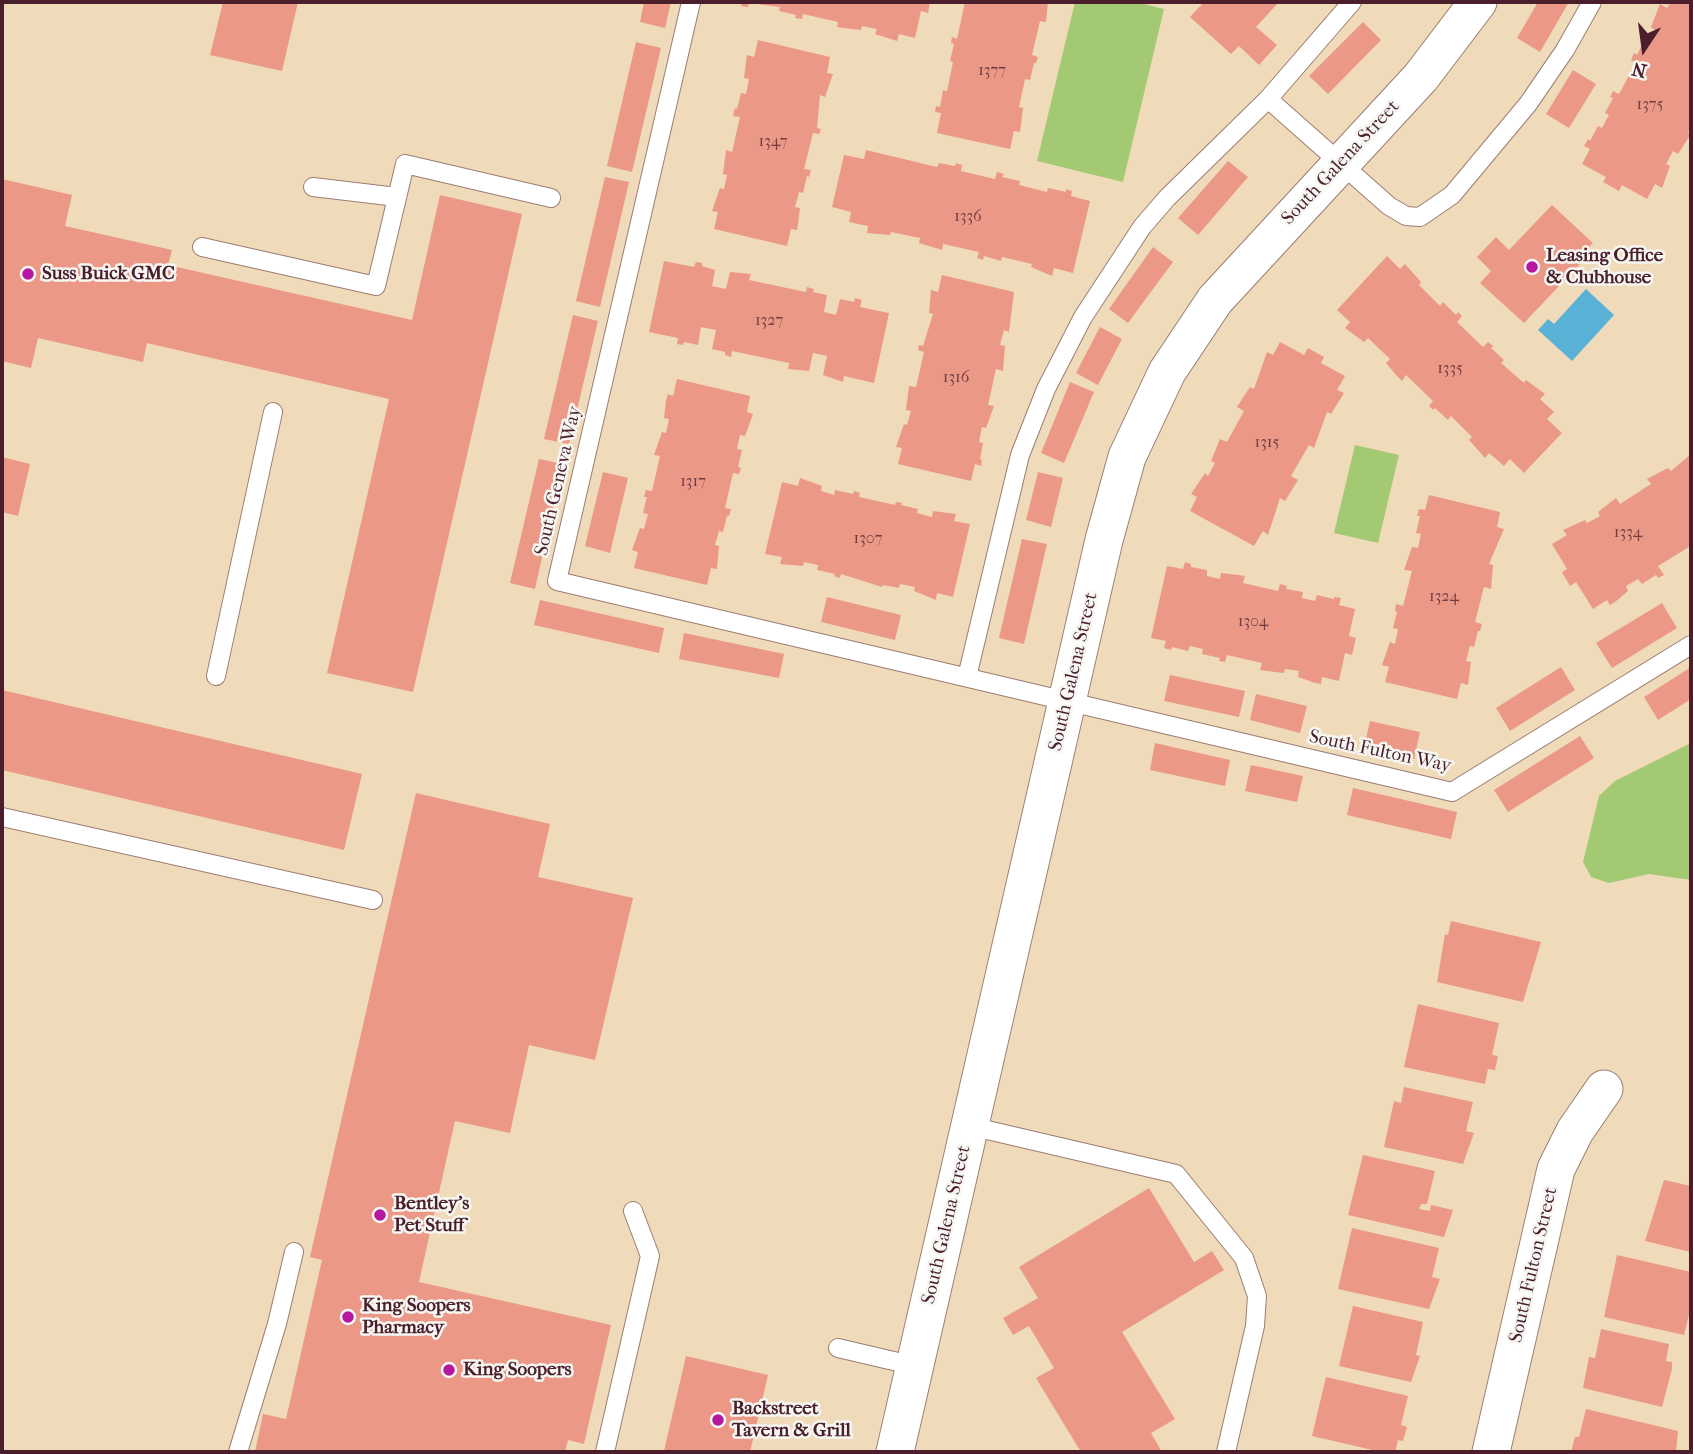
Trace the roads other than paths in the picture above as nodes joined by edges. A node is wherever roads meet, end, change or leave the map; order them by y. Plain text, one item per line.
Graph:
1 (691, 2) edge
2 (1352, 2) edge
3 (1478, 2) edge
4 (1592, 2) edge
5 (1268, 99) junction
6 (1341, 165) junction
7 (313, 187) dead end
8 (397, 197) junction
9 (551, 198) dead end
10 (202, 247) dead end
11 (273, 412) dead end
12 (1691, 645) edge
13 (216, 676) dead end
14 (967, 677) junction
15 (1068, 702) junction
16 (2, 817) edge
17 (373, 900) dead end
18 (1604, 1089) dead end
19 (970, 1126) junction
20 (633, 1211) dead end
21 (294, 1252) dead end
22 (838, 1348) dead end
23 (915, 1366) junction
24 (238, 1452) edge
25 (605, 1452) edge
26 (895, 1452) edge
27 (1226, 1452) edge
28 (1491, 1452) edge

1 - 14 lane, South Geneva Way
2 - 5 lane
3 - 6 street, South Galena Street
4 - 6 lane
5 - 6 lane
5 - 14 lane
6 - 15 street, South Galena Street
7 - 8 lane
8 - 9 lane
8 - 10 lane
11 - 13 lane
12 - 15 lane, South Fulton Way
14 - 15 lane, South Geneva Way
15 - 19 street, South Galena Street
16 - 17 lane
18 - 28 street, South Fulton Street
19 - 23 street, South Galena Street
19 - 27 lane
20 - 25 lane
21 - 24 lane
22 - 23 lane
23 - 26 street, South Galena Street

